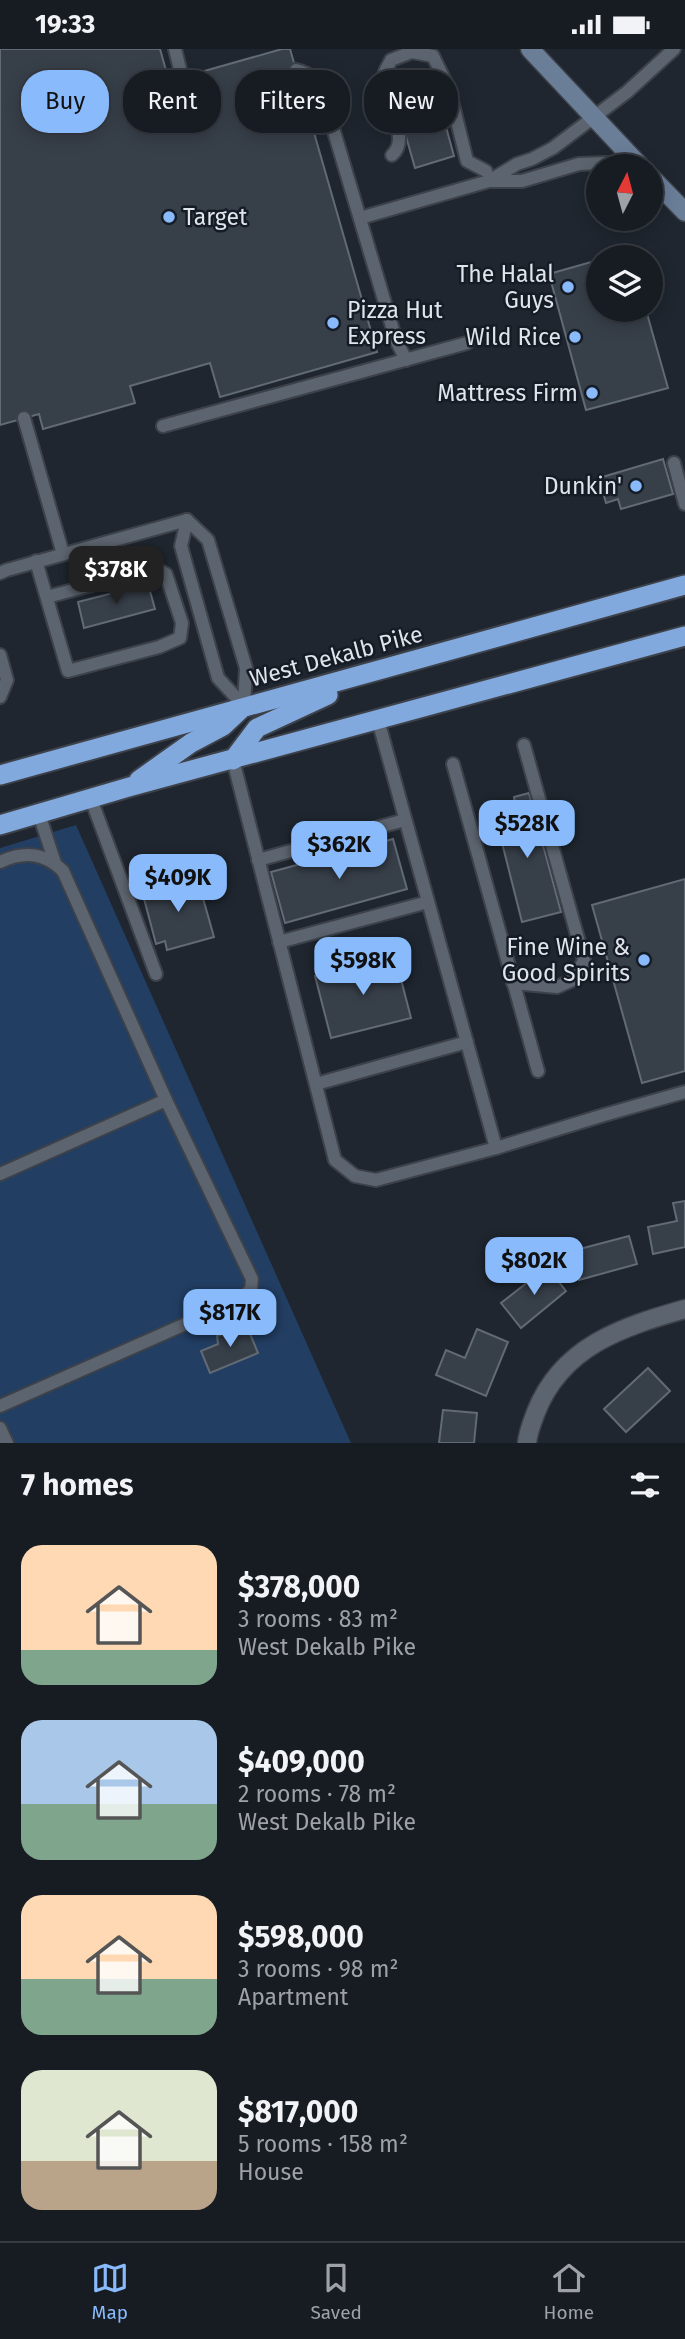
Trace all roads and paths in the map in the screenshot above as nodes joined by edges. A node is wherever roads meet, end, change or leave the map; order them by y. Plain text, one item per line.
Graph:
1 (175, 49) edge
2 (530, 49) edge
3 (674, 49) edge
4 (180, 70) edge
5 (593, 117) junction
6 (335, 133) edge
7 (628, 154) edge
8 (392, 155) dead end
9 (586, 164) edge
10 (488, 176) junction
11 (663, 189) edge
12 (685, 212) edge
13 (360, 218) junction
14 (467, 343) dead end
15 (406, 360) junction
16 (24, 418) dead end
17 (163, 426) dead end
18 (674, 463) dead end
19 (685, 505) edge
20 (187, 520) junction
21 (63, 554) junction
22 (37, 562) junction
23 (0, 573) edge
24 (685, 585) edge
25 (47, 597) junction
26 (685, 636) edge
27 (0, 655) edge
28 (386, 669) junction
29 (0, 697) edge
30 (244, 706) junction
31 (378, 720) junction
32 (524, 745) dead end
33 (233, 760) junction
34 (453, 764) dead end
35 (0, 775) edge
36 (129, 787) junction
37 (91, 799) junction
38 (39, 814) junction
39 (405, 820) junction
40 (0, 825) edge
41 (258, 860) junction
42 (0, 862) edge
43 (55, 863) junction
44 (428, 902) junction
45 (279, 942) junction
46 (156, 974) dead end
47 (513, 983) junction
48 (467, 1042) junction
49 (538, 1071) dead end
50 (316, 1084) junction
51 (685, 1092) edge
52 (166, 1100) junction
53 (496, 1149) junction
54 (0, 1174) edge
55 (685, 1309) edge
56 (0, 1406) edge
57 (0, 1428) edge
58 (7, 1443) edge
59 (527, 1443) edge

1 - 4 lane
2 - 5 main road
3 - 5 lane
5 - 7 main road
5 - 10 lane
6 - 13 lane
8 - 10 lane
9 - 10 lane
10 - 13 lane
11 - 12 main road
13 - 15 lane
14 - 15 lane
15 - 17 lane
16 - 21 lane
18 - 19 lane
20 - 21 lane
20 - 30 lane
20 - 30 lane
21 - 22 lane
22 - 23 lane
22 - 25 lane
24 - 28 highway, West Dekalb Pike
25 - 25 lane
26 - 31 highway
27 - 29 lane
28 - 30 highway, West Dekalb Pike
28 - 33 highway
30 - 35 highway, West Dekalb Pike
30 - 36 highway
31 - 33 highway
31 - 39 lane
32 - 47 lane
33 - 36 highway
33 - 41 lane
34 - 47 lane
36 - 37 highway
37 - 38 highway
37 - 46 lane
38 - 40 highway
38 - 43 lane
39 - 41 lane
39 - 44 lane
41 - 45 lane
42 - 43 lane
43 - 52 lane
44 - 45 lane
44 - 48 lane
45 - 50 lane
47 - 49 lane
48 - 50 lane
48 - 53 lane
50 - 53 lane
51 - 53 lane
52 - 54 lane
52 - 56 lane
55 - 59 street
57 - 58 lane

